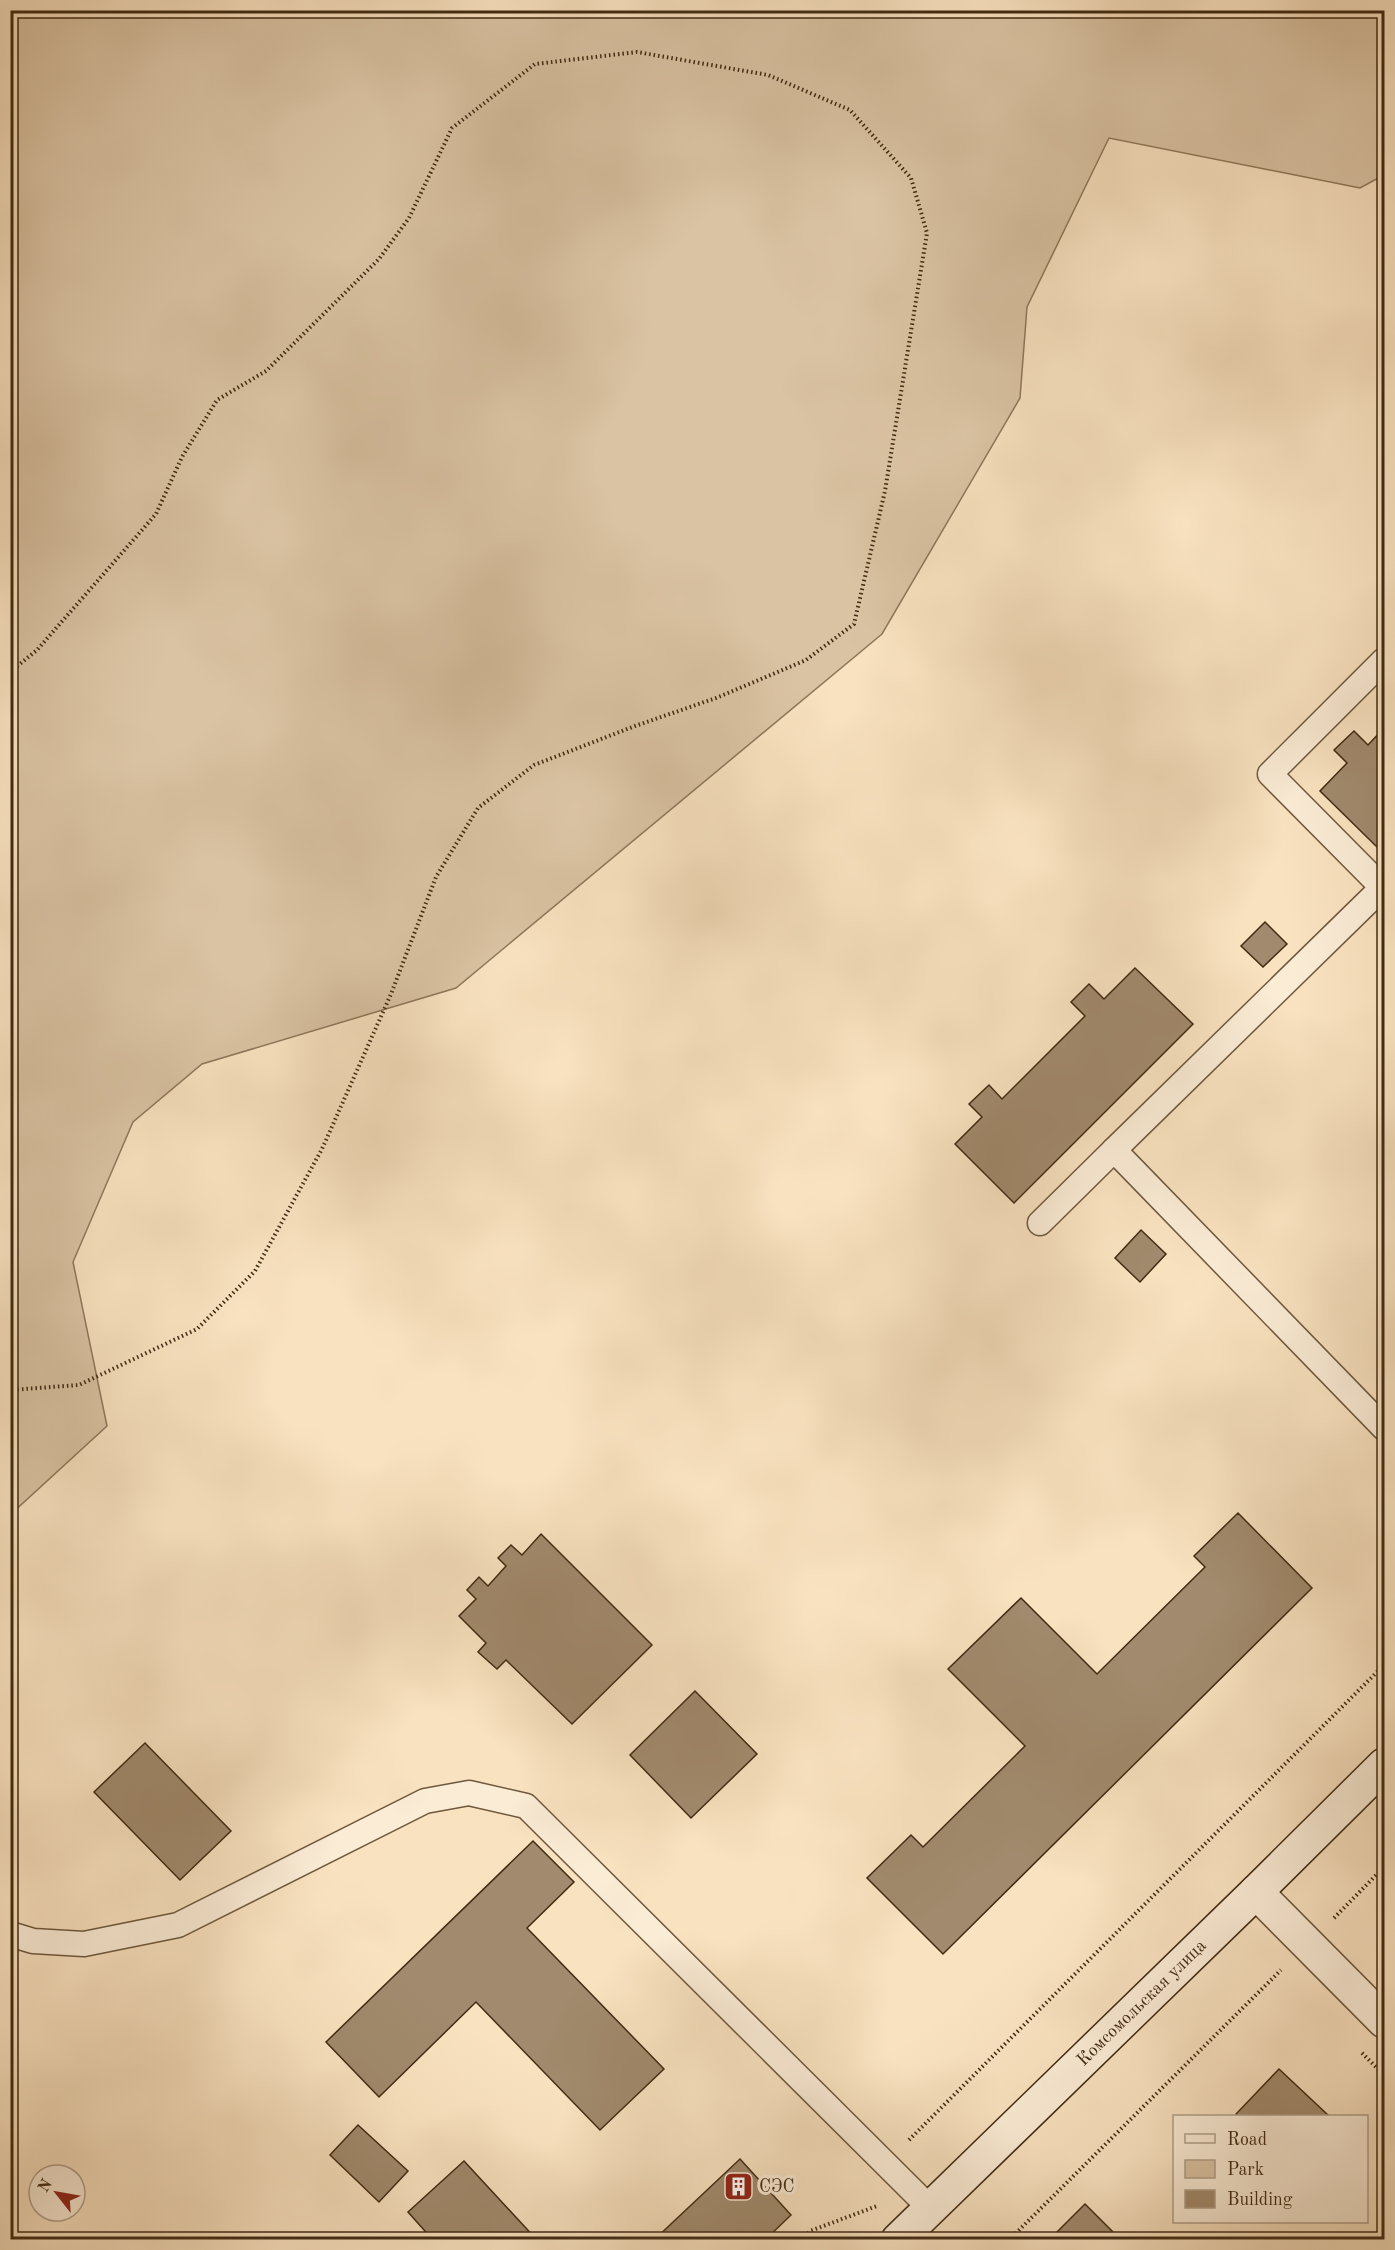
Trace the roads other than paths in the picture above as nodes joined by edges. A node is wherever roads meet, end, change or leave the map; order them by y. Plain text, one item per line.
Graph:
1 (1384, 660) edge
2 (1384, 887) edge
3 (1114, 1150) junction
4 (1040, 1223) dead end
5 (1384, 1428) edge
6 (1384, 1765) edge
7 (1256, 1892) junction
8 (10, 1934) edge
9 (1384, 2021) edge
10 (922, 2200) junction
11 (898, 2240) edge

1 - 2 lane
2 - 3 lane
3 - 4 lane
3 - 5 lane
6 - 7 street, Комсомольская улица
7 - 9 street
7 - 10 street, Комсомольская улица
8 - 10 lane
10 - 11 street, Комсомольская улица

